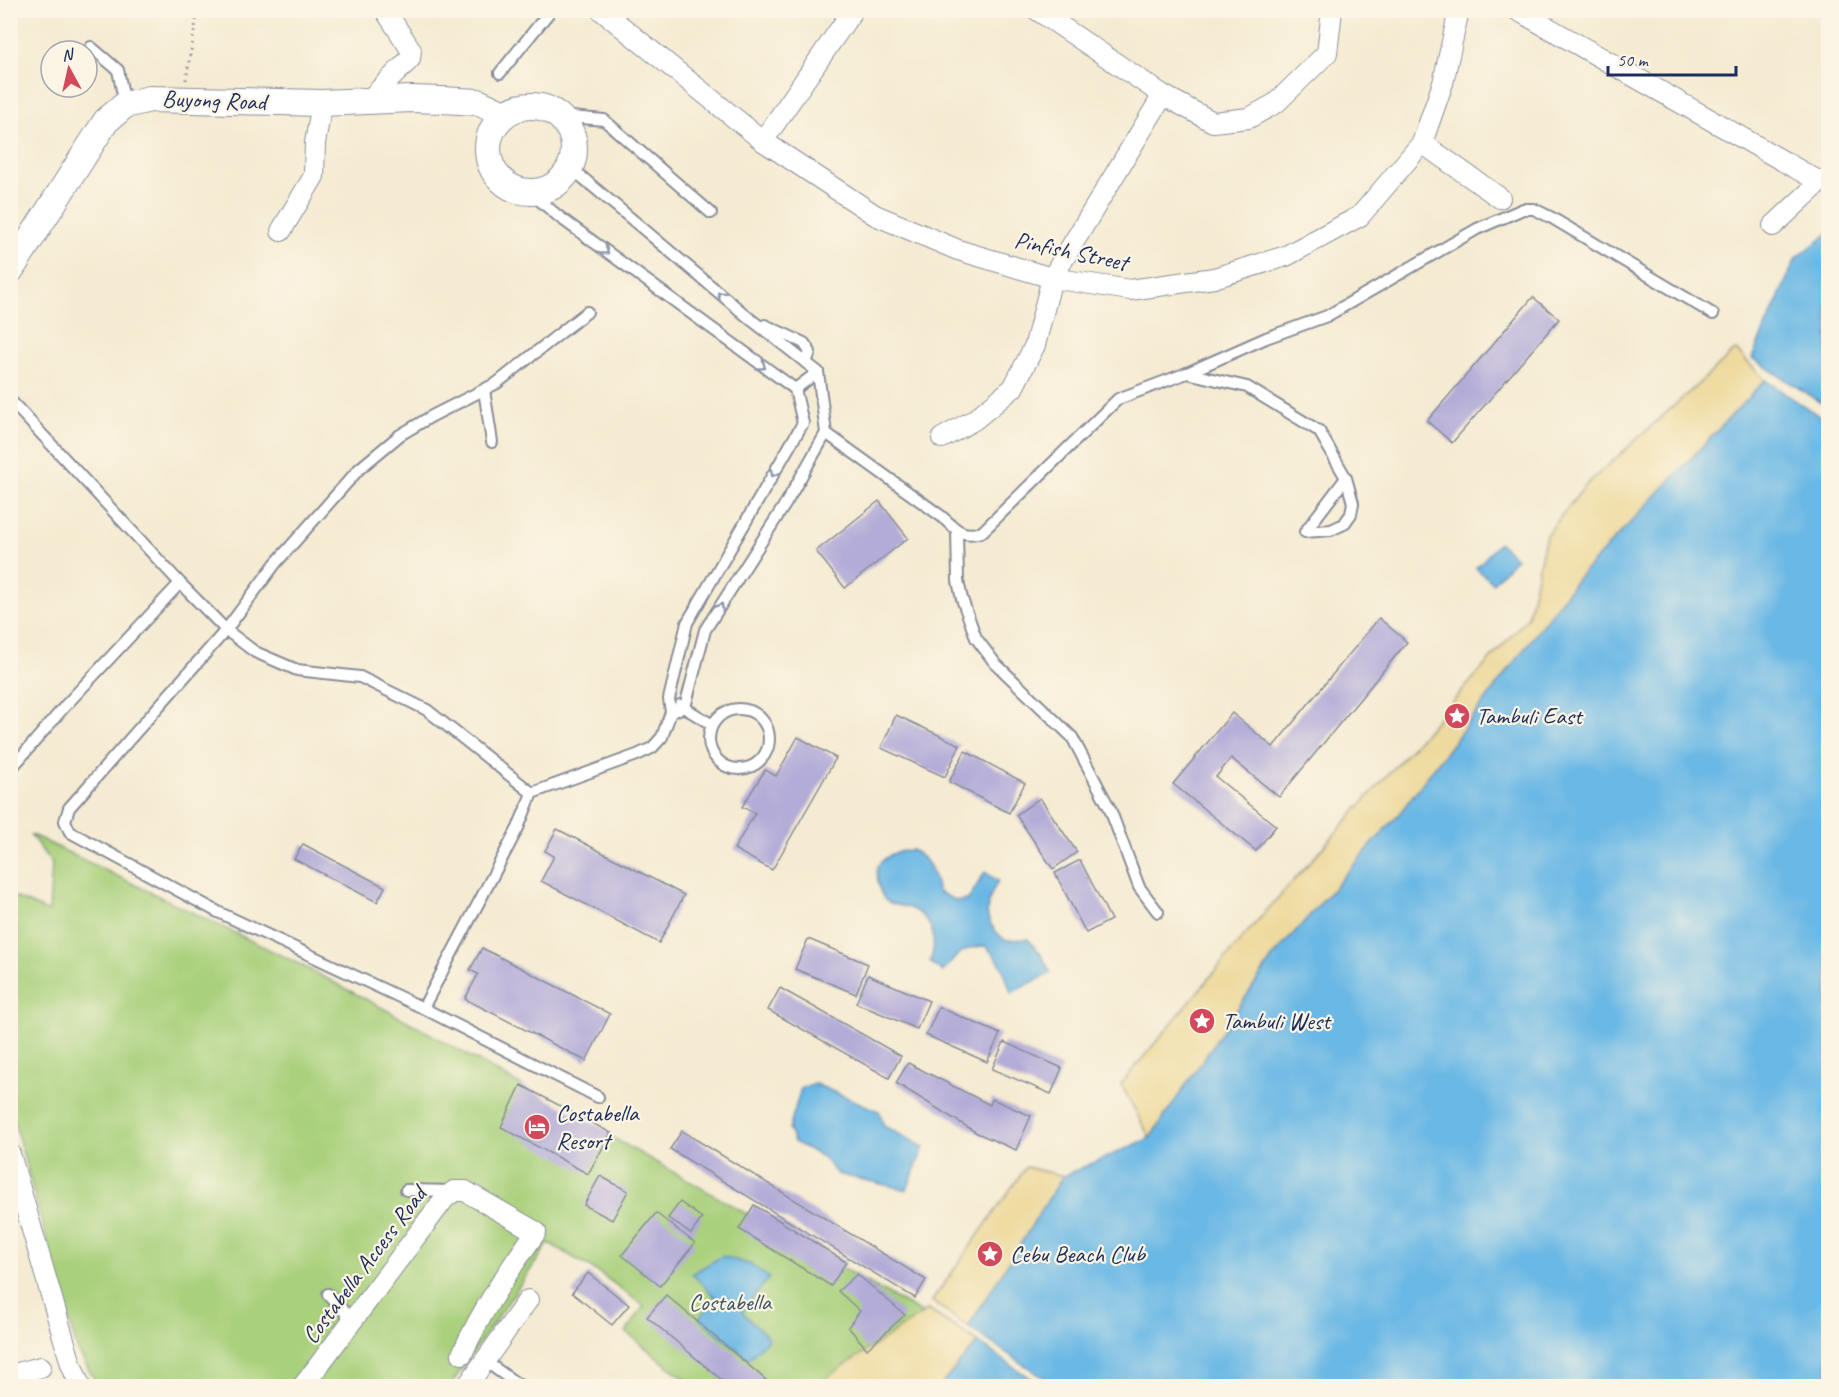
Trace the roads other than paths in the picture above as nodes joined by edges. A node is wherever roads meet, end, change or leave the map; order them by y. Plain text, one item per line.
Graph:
1 (385, 10) edge
2 (551, 10) edge
3 (602, 10) edge
4 (853, 10) edge
5 (1037, 10) edge
6 (1459, 10) edge
7 (1517, 10) edge
8 (1331, 11) edge
9 (99, 54) edge
10 (500, 73) dead end
11 (1163, 95) junction
12 (368, 101) junction
13 (322, 103) junction
14 (125, 105) junction
15 (504, 114) junction
16 (560, 116) junction
17 (763, 141) junction
18 (1422, 143) junction
19 (571, 168) junction
20 (531, 193) junction
21 (1500, 198) dead end
22 (711, 213) dead end
23 (1773, 226) dead end
24 (281, 231) dead end
25 (10, 271) edge
26 (1052, 278) junction
27 (587, 312) dead end
28 (1713, 314) dead end
29 (818, 372) junction
30 (1187, 374) junction
31 (795, 389) junction
32 (484, 390) junction
33 (10, 400) edge
34 (826, 433) junction
35 (942, 438) dead end
36 (492, 442) dead end
37 (1346, 478) junction
38 (957, 530) junction
39 (180, 583) junction
40 (687, 623) junction
41 (226, 630) junction
42 (705, 630) junction
43 (680, 652) junction
44 (696, 659) junction
45 (669, 699) junction
46 (684, 707) junction
47 (671, 712) junction
48 (711, 724) junction
49 (10, 770) edge
50 (531, 793) junction
51 (1158, 912) dead end
52 (423, 1008) junction
53 (598, 1097) dead end
54 (10, 1154) edge
55 (406, 1190) dead end
56 (454, 1191) junction
57 (19, 1216) edge
58 (328, 1294) dead end
59 (528, 1300) dead end
60 (353, 1321) junction
61 (462, 1354) dead end
62 (41, 1367) dead end
63 (10, 1375) edge
64 (477, 1377) edge
65 (80, 1386) edge
66 (303, 1386) edge
67 (520, 1386) edge

1 - 12 street
2 - 10 lane
3 - 17 street, Pinfish Street
4 - 17 street
5 - 11 street
6 - 18 street, Pinfish Street
7 - 23 street
8 - 11 street
9 - 14 lane
11 - 26 street
12 - 13 street, Buyong Road
12 - 15 street, Buyong Road
13 - 14 street, Buyong Road
13 - 24 street
14 - 25 street
15 - 16 street
15 - 20 street
16 - 19 street
16 - 22 lane
17 - 26 street, Pinfish Street
18 - 21 street
18 - 26 street, Pinfish Street
19 - 20 street
29 -> 19 lane
20 -> 31 lane
26 - 35 street
27 - 32 lane
28 - 30 lane
29 - 31 lane
29 - 34 lane
30 - 37 lane
30 - 38 lane
31 -> 40 lane
32 - 36 lane
32 - 41 lane
33 - 39 lane
34 - 38 lane
42 -> 34 lane
37 - 37 lane
38 - 51 lane
39 - 41 lane
39 - 49 lane
40 - 42 lane
40 - 43 lane
41 - 50 lane
41 - 52 lane
42 - 44 lane
43 - 44 lane
43 - 45 lane
44 - 46 lane
45 - 46 lane
45 - 47 lane
46 - 47 lane
46 - 48 lane
47 - 50 lane
48 - 48 lane
50 - 52 lane
52 - 53 lane
54 - 57 street
55 - 56 lane
56 - 60 street, Costabella Access Road
56 - 61 street, Costabella Access Road
57 - 65 street
58 - 60 lane
59 - 64 street
60 - 66 street, Costabella Access Road
62 - 63 street
64 - 67 lane

